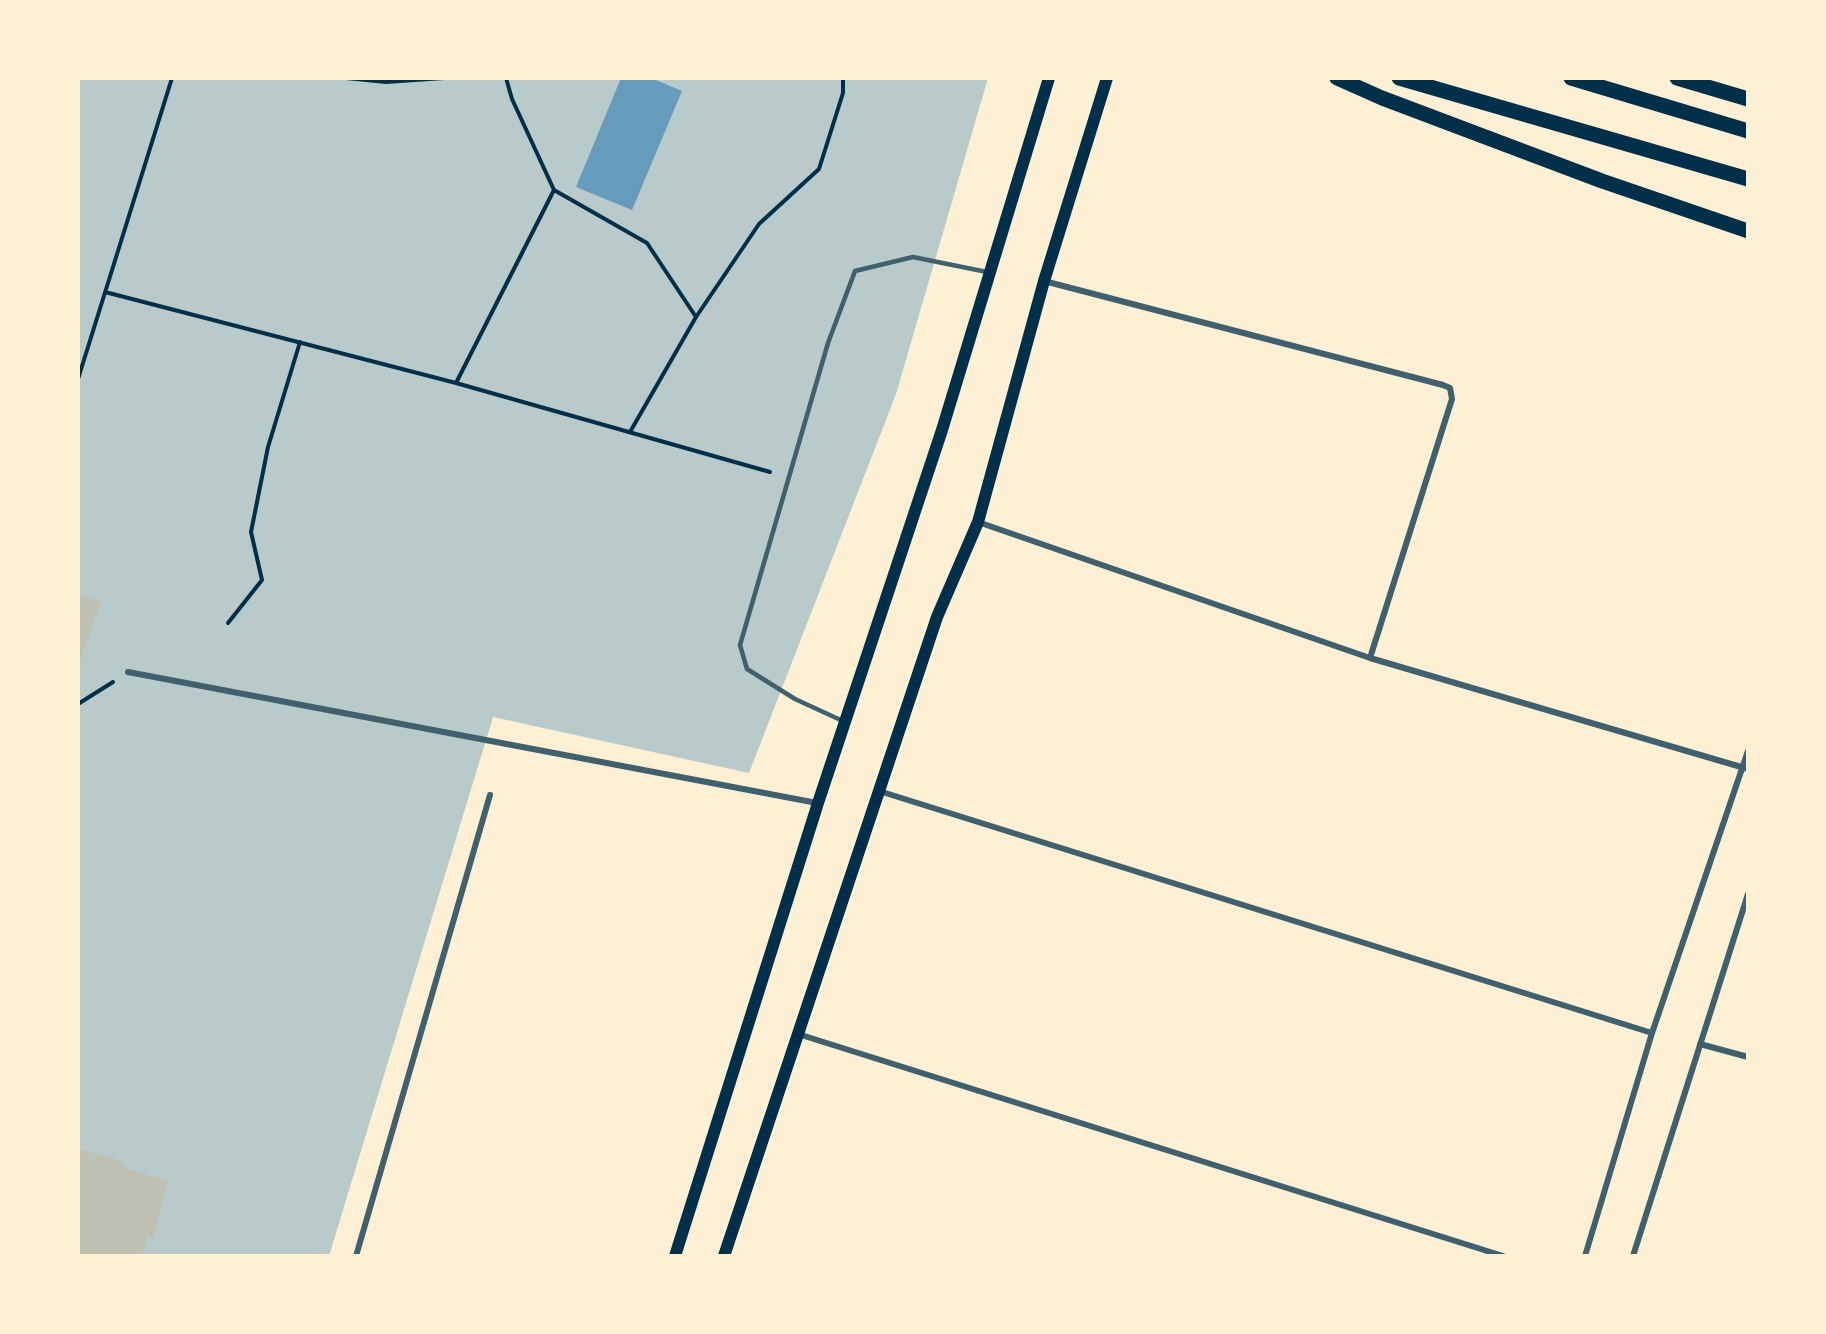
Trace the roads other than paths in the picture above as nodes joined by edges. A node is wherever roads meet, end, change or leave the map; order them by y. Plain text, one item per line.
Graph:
1 (1049, 78) edge
2 (1107, 78) edge
3 (1337, 78) edge
4 (1399, 78) edge
5 (1571, 78) edge
6 (1677, 78) edge
7 (1748, 99) edge
8 (1748, 131) edge
9 (1748, 179) edge
10 (1748, 231) edge
11 (990, 273) junction
12 (1044, 281) junction
13 (978, 522) junction
14 (1370, 658) junction
15 (128, 672) road end
16 (845, 722) junction
17 (1748, 751) edge
18 (1745, 768) edge
19 (879, 791) junction
20 (490, 795) dead end
21 (818, 803) junction
22 (1748, 894) edge
23 (1652, 1033) junction
24 (798, 1034) junction
25 (1700, 1044) junction
26 (1748, 1057) edge
27 (356, 1256) edge
28 (675, 1256) edge
29 (724, 1256) edge
30 (1503, 1256) edge
31 (1585, 1256) edge
32 (1633, 1256) edge

1 - 11 main road
2 - 12 main road
3 - 10 main road
4 - 9 main road
5 - 8 main road
6 - 7 main road
11 - 16 main road
11 - 16 lane
12 - 13 main road
12 - 14 street
13 - 14 street
13 - 19 main road
14 - 18 street
15 - 21 street
16 - 21 main road
17 - 18 street
18 - 23 street
19 - 23 street
19 - 24 main road
20 - 27 street
21 - 28 main road
22 - 25 street
23 - 31 street
24 - 29 main road
24 - 30 street
25 - 26 street
25 - 32 street

